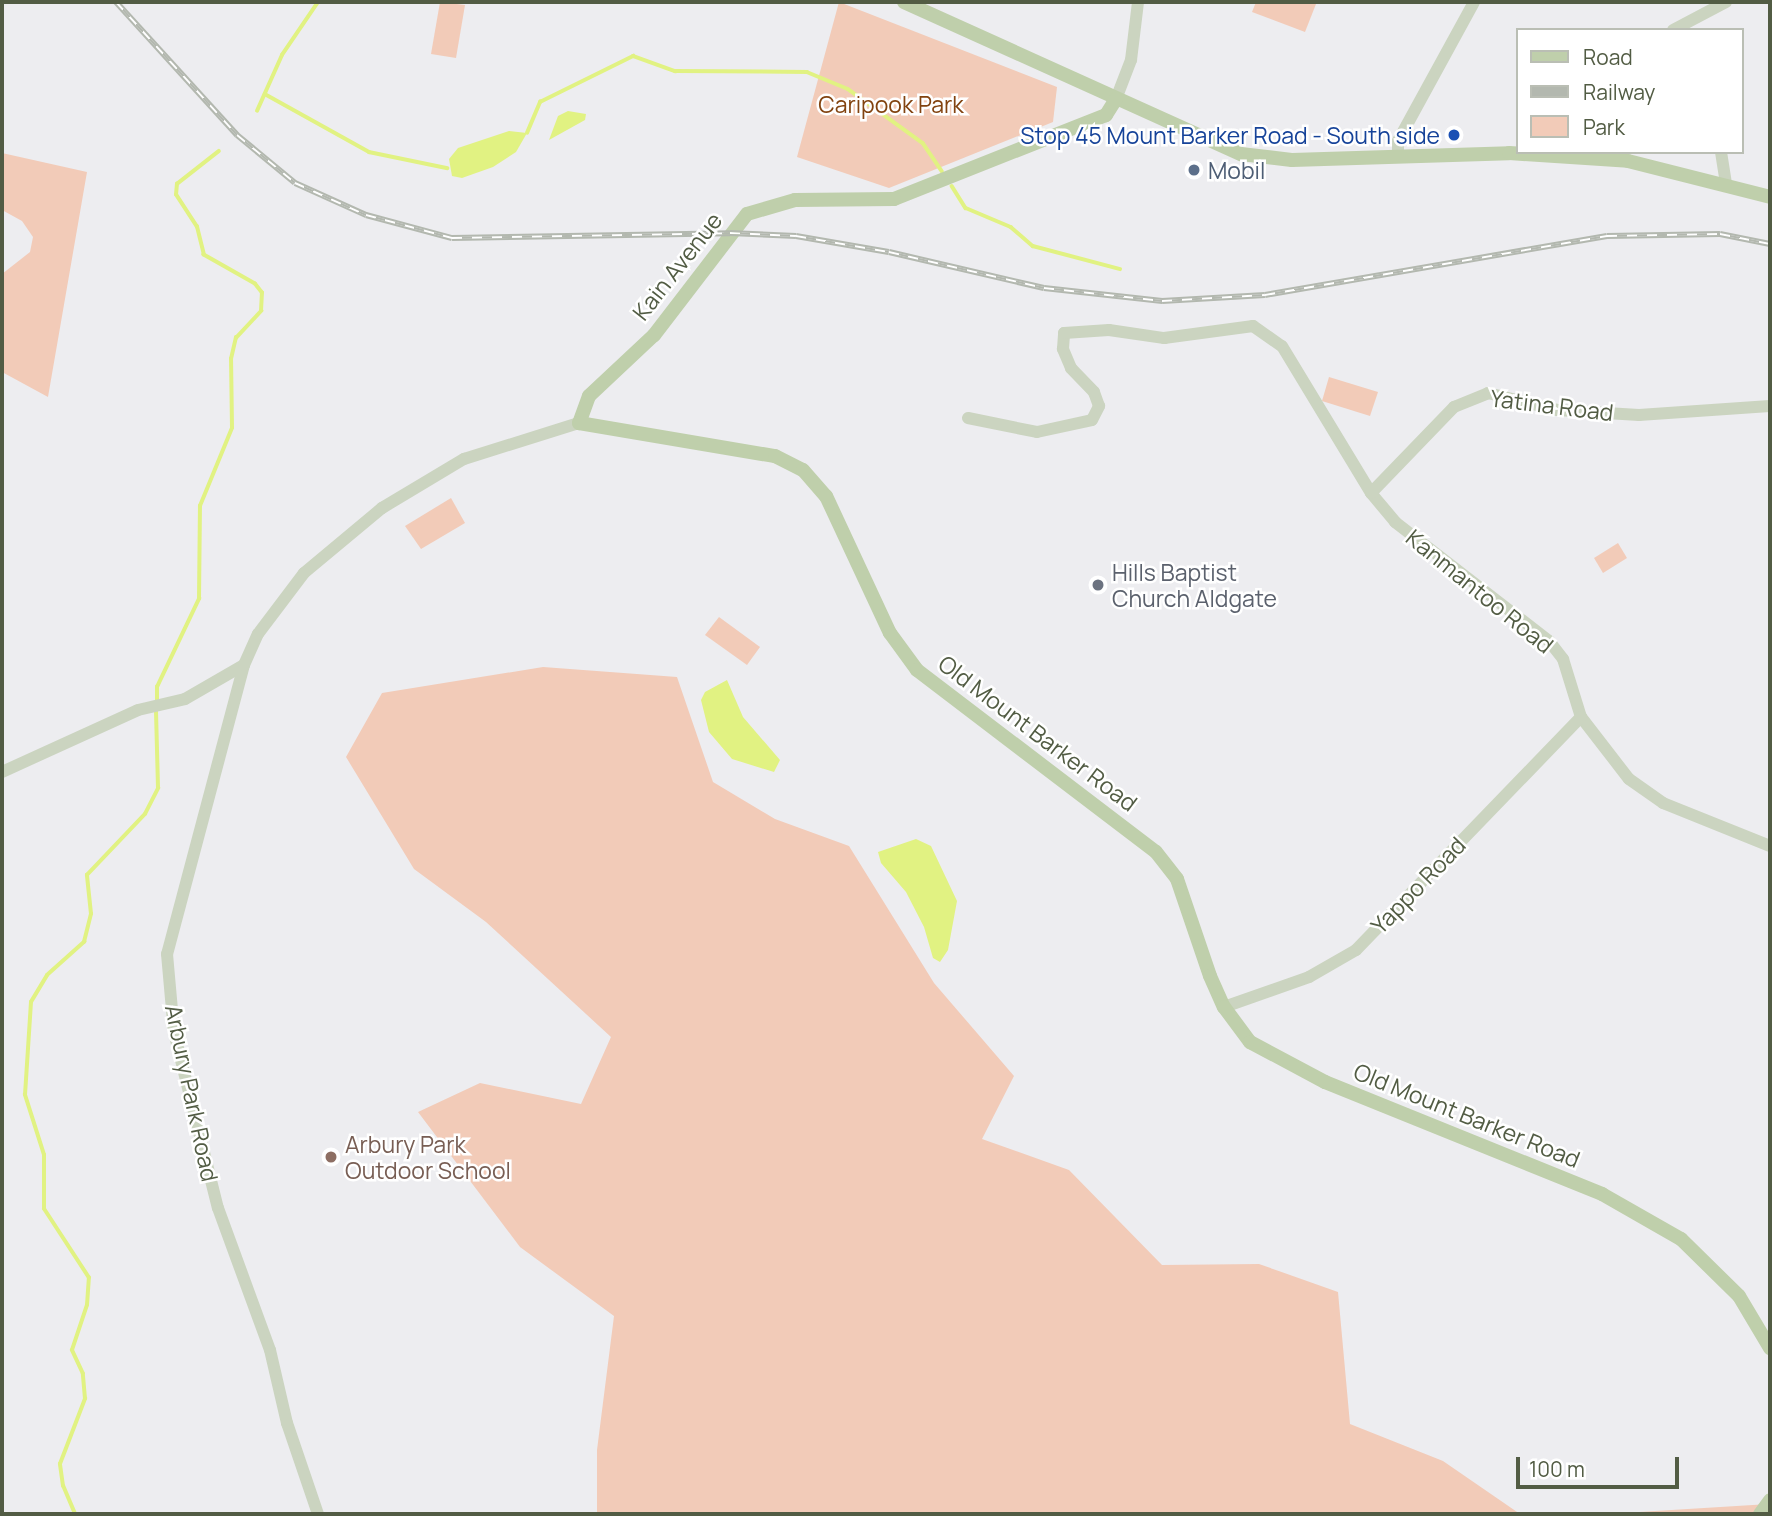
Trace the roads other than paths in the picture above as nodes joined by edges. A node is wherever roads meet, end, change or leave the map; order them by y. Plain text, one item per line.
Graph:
1 (904, 2) edge
2 (1138, 2) edge
3 (1474, 2) edge
4 (1726, 2) edge
5 (1677, 28) edge
6 (1116, 99) junction
7 (1516, 153) edge
8 (1524, 154) edge
9 (1721, 154) edge
10 (1398, 155) junction
11 (1726, 184) junction
12 (1770, 197) edge
13 (1770, 406) edge
14 (968, 418) dead end
15 (579, 423) junction
16 (1371, 492) junction
17 (244, 665) junction
18 (1581, 717) junction
19 (2, 772) edge
20 (1770, 846) edge
21 (1224, 1007) junction
22 (1770, 1348) edge
23 (1770, 1500) edge
24 (318, 1514) edge
25 (1760, 1514) edge

1 - 6 main road
2 - 6 street
3 - 10 street
4 - 5 street
6 - 10 main road
6 - 15 main road, Kain Avenue
7 - 10 main road
8 - 11 main road
9 - 11 street
11 - 12 main road
13 - 16 street, Yatina Road
14 - 16 street, Kanmantoo Road
15 - 17 street, Old Mount Barker Road
15 - 21 main road, Old Mount Barker Road
16 - 18 street, Kanmantoo Road
17 - 19 street
17 - 24 street, Arbury Park Road
18 - 20 street, Kanmantoo Road
18 - 21 street, Yappo Road
21 - 22 main road, Old Mount Barker Road
23 - 25 main road

